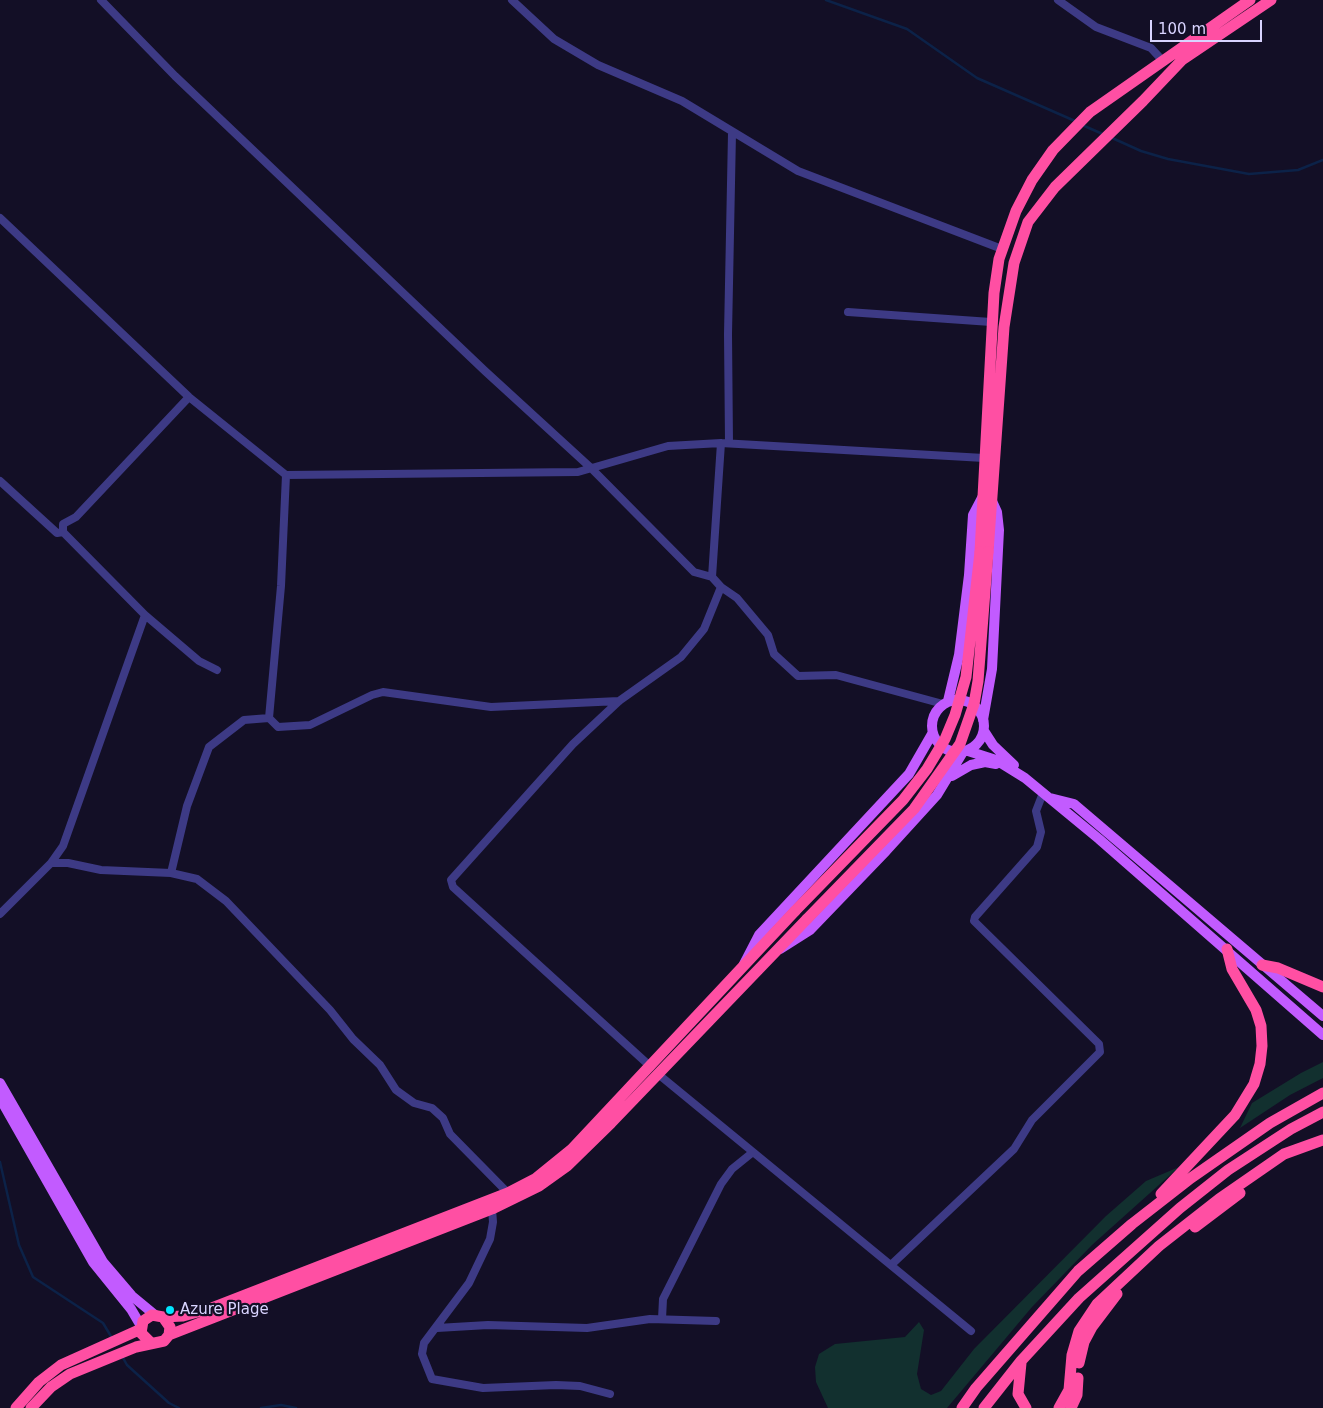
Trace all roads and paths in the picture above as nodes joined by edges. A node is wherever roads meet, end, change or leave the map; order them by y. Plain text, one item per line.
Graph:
1 (101, 0) edge
2 (512, 0) edge
3 (1058, 0) edge
4 (1250, 0) edge
5 (1271, 0) edge
6 (1162, 60) junction
7 (732, 133) junction
8 (0, 218) edge
9 (1002, 249) junction
10 (848, 312) dead end
11 (991, 322) junction
12 (189, 397) junction
13 (725, 443) junction
14 (984, 458) junction
15 (591, 468) junction
16 (286, 475) junction
17 (0, 480) edge
18 (988, 499) junction
19 (61, 530) junction
20 (984, 552) junction
21 (712, 577) junction
22 (721, 587) junction
23 (145, 615) junction
24 (217, 670) dead end
25 (619, 701) junction
26 (945, 703) junction
27 (269, 718) junction
28 (984, 726) junction
29 (932, 734) junction
30 (966, 751) junction
31 (1008, 767) junction
32 (1025, 778) junction
33 (944, 784) junction
34 (1046, 795) junction
35 (51, 863) junction
36 (170, 873) junction
37 (0, 914) edge
38 (1227, 949) junction
39 (779, 950) junction
40 (1262, 964) junction
41 (744, 965) junction
42 (1323, 987) edge
43 (1323, 1016) edge
44 (1323, 1035) edge
45 (654, 1071) junction
46 (0, 1083) edge
47 (1323, 1093) edge
48 (0, 1098) edge
49 (1323, 1112) edge
50 (1323, 1140) edge
51 (1323, 1147) edge
52 (754, 1152) junction
53 (508, 1193) junction
54 (492, 1209) junction
55 (1132, 1224) junction
56 (891, 1265) junction
57 (159, 1316) junction
58 (662, 1319) junction
59 (716, 1321) dead end
60 (437, 1328) junction
61 (138, 1330) junction
62 (971, 1331) dead end
63 (168, 1336) junction
64 (150, 1342) junction
65 (1021, 1361) junction
66 (610, 1394) dead end
67 (16, 1408) edge
68 (31, 1408) edge
69 (962, 1408) edge
70 (984, 1408) edge
71 (1026, 1408) edge
72 (1059, 1408) edge
73 (1071, 1408) edge

1 - 15 street
2 - 7 street
3 - 6 street
4 - 6 highway
5 - 18 highway
6 - 9 highway
7 - 9 street
7 - 13 street
8 - 12 street
9 - 11 highway
10 - 11 street
11 - 14 highway
12 - 16 street
12 - 19 street
13 - 14 street
13 - 15 street
13 - 21 street
14 - 18 highway
15 - 16 street
15 - 21 street
16 - 27 street
17 - 19 street
18 - 20 highway
18 - 26 main road
18 - 28 main road
19 - 23 street
20 - 39 highway, bridge
20 - 41 highway, bridge
21 - 22 street
22 - 25 street
22 - 26 street
23 - 24 street
23 - 35 street
25 - 27 street
25 - 45 street
26 - 28 main road
26 - 29 main road
27 - 36 street
28 - 30 main road
28 - 32 main road
29 - 30 main road
29 - 41 main road
30 - 31 main road
30 - 33 main road
31 - 32 main road
31 - 33 main road
32 - 34 main road
33 - 39 main road
34 - 38 main road
34 - 40 main road
34 - 56 street
35 - 36 street
35 - 37 street
36 - 53 street
38 - 44 main road
38 - 55 highway
39 - 45 highway
40 - 42 highway
40 - 43 main road
41 - 45 highway
45 - 52 street
45 - 53 highway
45 - 54 highway
46 - 57 main road
47 - 55 highway
48 - 61 main road
49 - 65 highway
50 - 72 highway
51 - 73 highway
52 - 56 street
52 - 58 street
53 - 57 highway
54 - 60 street
54 - 63 highway
55 - 69 highway
56 - 62 street
57 - 61 highway
57 - 63 highway
58 - 59 street
58 - 60 street
60 - 66 street
61 - 64 highway
61 - 67 highway
63 - 64 highway
64 - 68 highway
65 - 70 highway
65 - 71 highway

